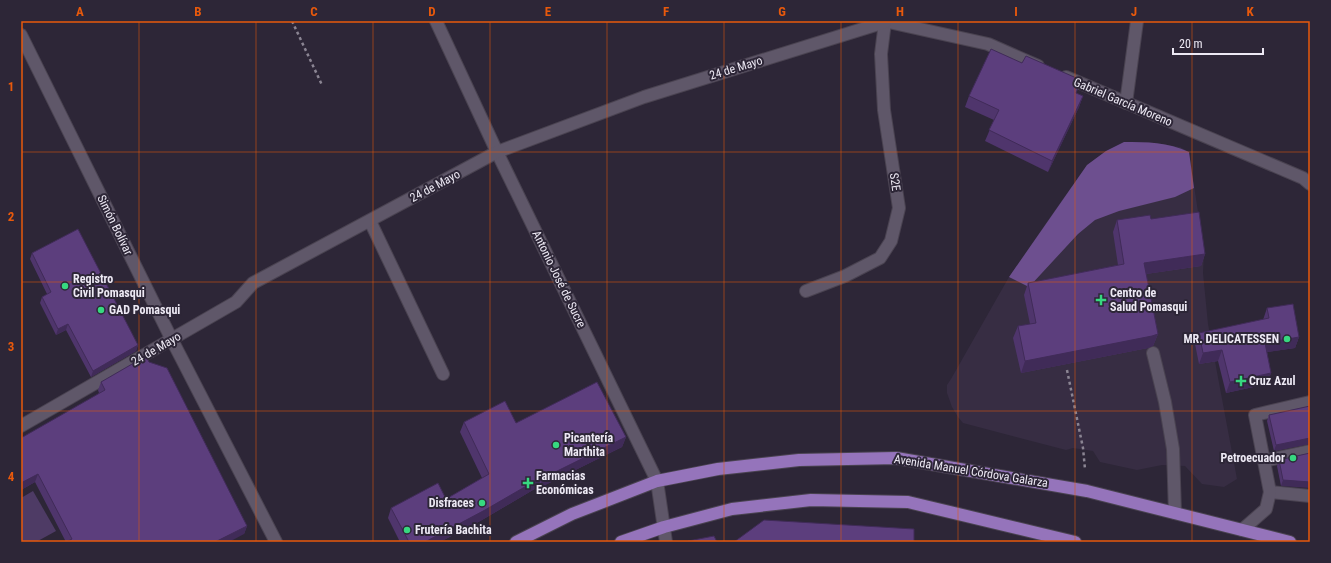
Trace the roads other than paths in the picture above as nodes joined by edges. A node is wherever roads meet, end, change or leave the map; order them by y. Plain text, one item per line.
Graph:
1 (436, 21) edge
2 (885, 21) edge
3 (1137, 21) edge
4 (21, 35) edge
5 (1126, 103) junction
6 (497, 152) junction
7 (1310, 184) edge
8 (370, 221) junction
9 (806, 291) dead end
10 (172, 340) junction
11 (1153, 353) dead end
12 (444, 374) dead end
13 (1310, 402) edge
14 (21, 426) edge
15 (1310, 451) edge
16 (1264, 461) junction
17 (657, 481) junction
18 (1270, 492) junction
19 (1310, 496) edge
20 (1175, 513) junction
21 (664, 527) junction
22 (1242, 530) junction
23 (1258, 538) edge
24 (276, 542) edge
25 (516, 542) edge
26 (621, 542) edge
27 (666, 542) edge
28 (1074, 542) edge
29 (1290, 542) edge

1 - 6 street, Antonio José de Sucre
2 - 5 street, Gabriel García Moreno
2 - 6 street, 24 de Mayo
2 - 9 street, S2E
3 - 5 street
4 - 10 street, Simón Bolívar
5 - 7 street, Gabriel García Moreno
6 - 8 street, 24 de Mayo
6 - 17 street, Antonio José de Sucre
8 - 10 street, 24 de Mayo
8 - 12 street
10 - 14 street, 24 de Mayo
10 - 24 street, Simón Bolívar
11 - 20 street
13 - 16 street
15 - 16 street
16 - 18 street
17 - 20 main road, Avenida Manuel Córdova Galarza
17 - 21 street, Antonio José de Sucre
17 - 25 main road, Avenida Manuel Córdova Galarza
18 - 19 street
18 - 22 street
20 - 22 main road, Avenida Manuel Córdova Galarza
21 - 26 main road
21 - 27 street, Antonio José de Sucre
21 - 28 main road
22 - 23 main road, Avenida Manuel Córdova Galarza
23 - 29 main road, Avenida Manuel Córdova Galarza

